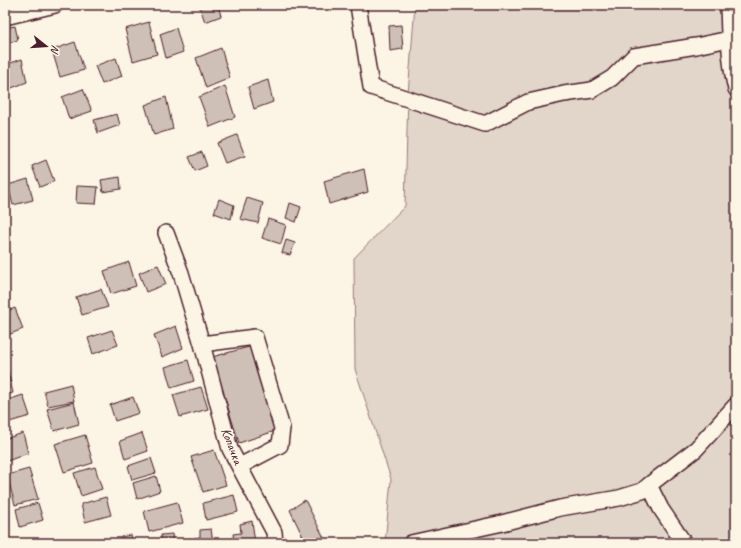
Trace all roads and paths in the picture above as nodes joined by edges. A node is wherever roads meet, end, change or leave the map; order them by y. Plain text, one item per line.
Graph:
1 (55, 5) edge
2 (358, 5) edge
3 (728, 5) edge
4 (5, 17) edge
5 (729, 39) junction
6 (736, 89) edge
7 (166, 233) dead end
8 (202, 344) junction
9 (736, 405) edge
10 (240, 466) junction
11 (649, 485) junction
12 (275, 543) edge
13 (411, 543) edge
14 (684, 543) edge

1 - 4 street
2 - 5 street
3 - 5 street
5 - 6 street
7 - 8 street, Копачка
8 - 10 street, Копачка
8 - 10 street
9 - 11 street
10 - 12 street, Копачка
11 - 13 street
11 - 14 street

